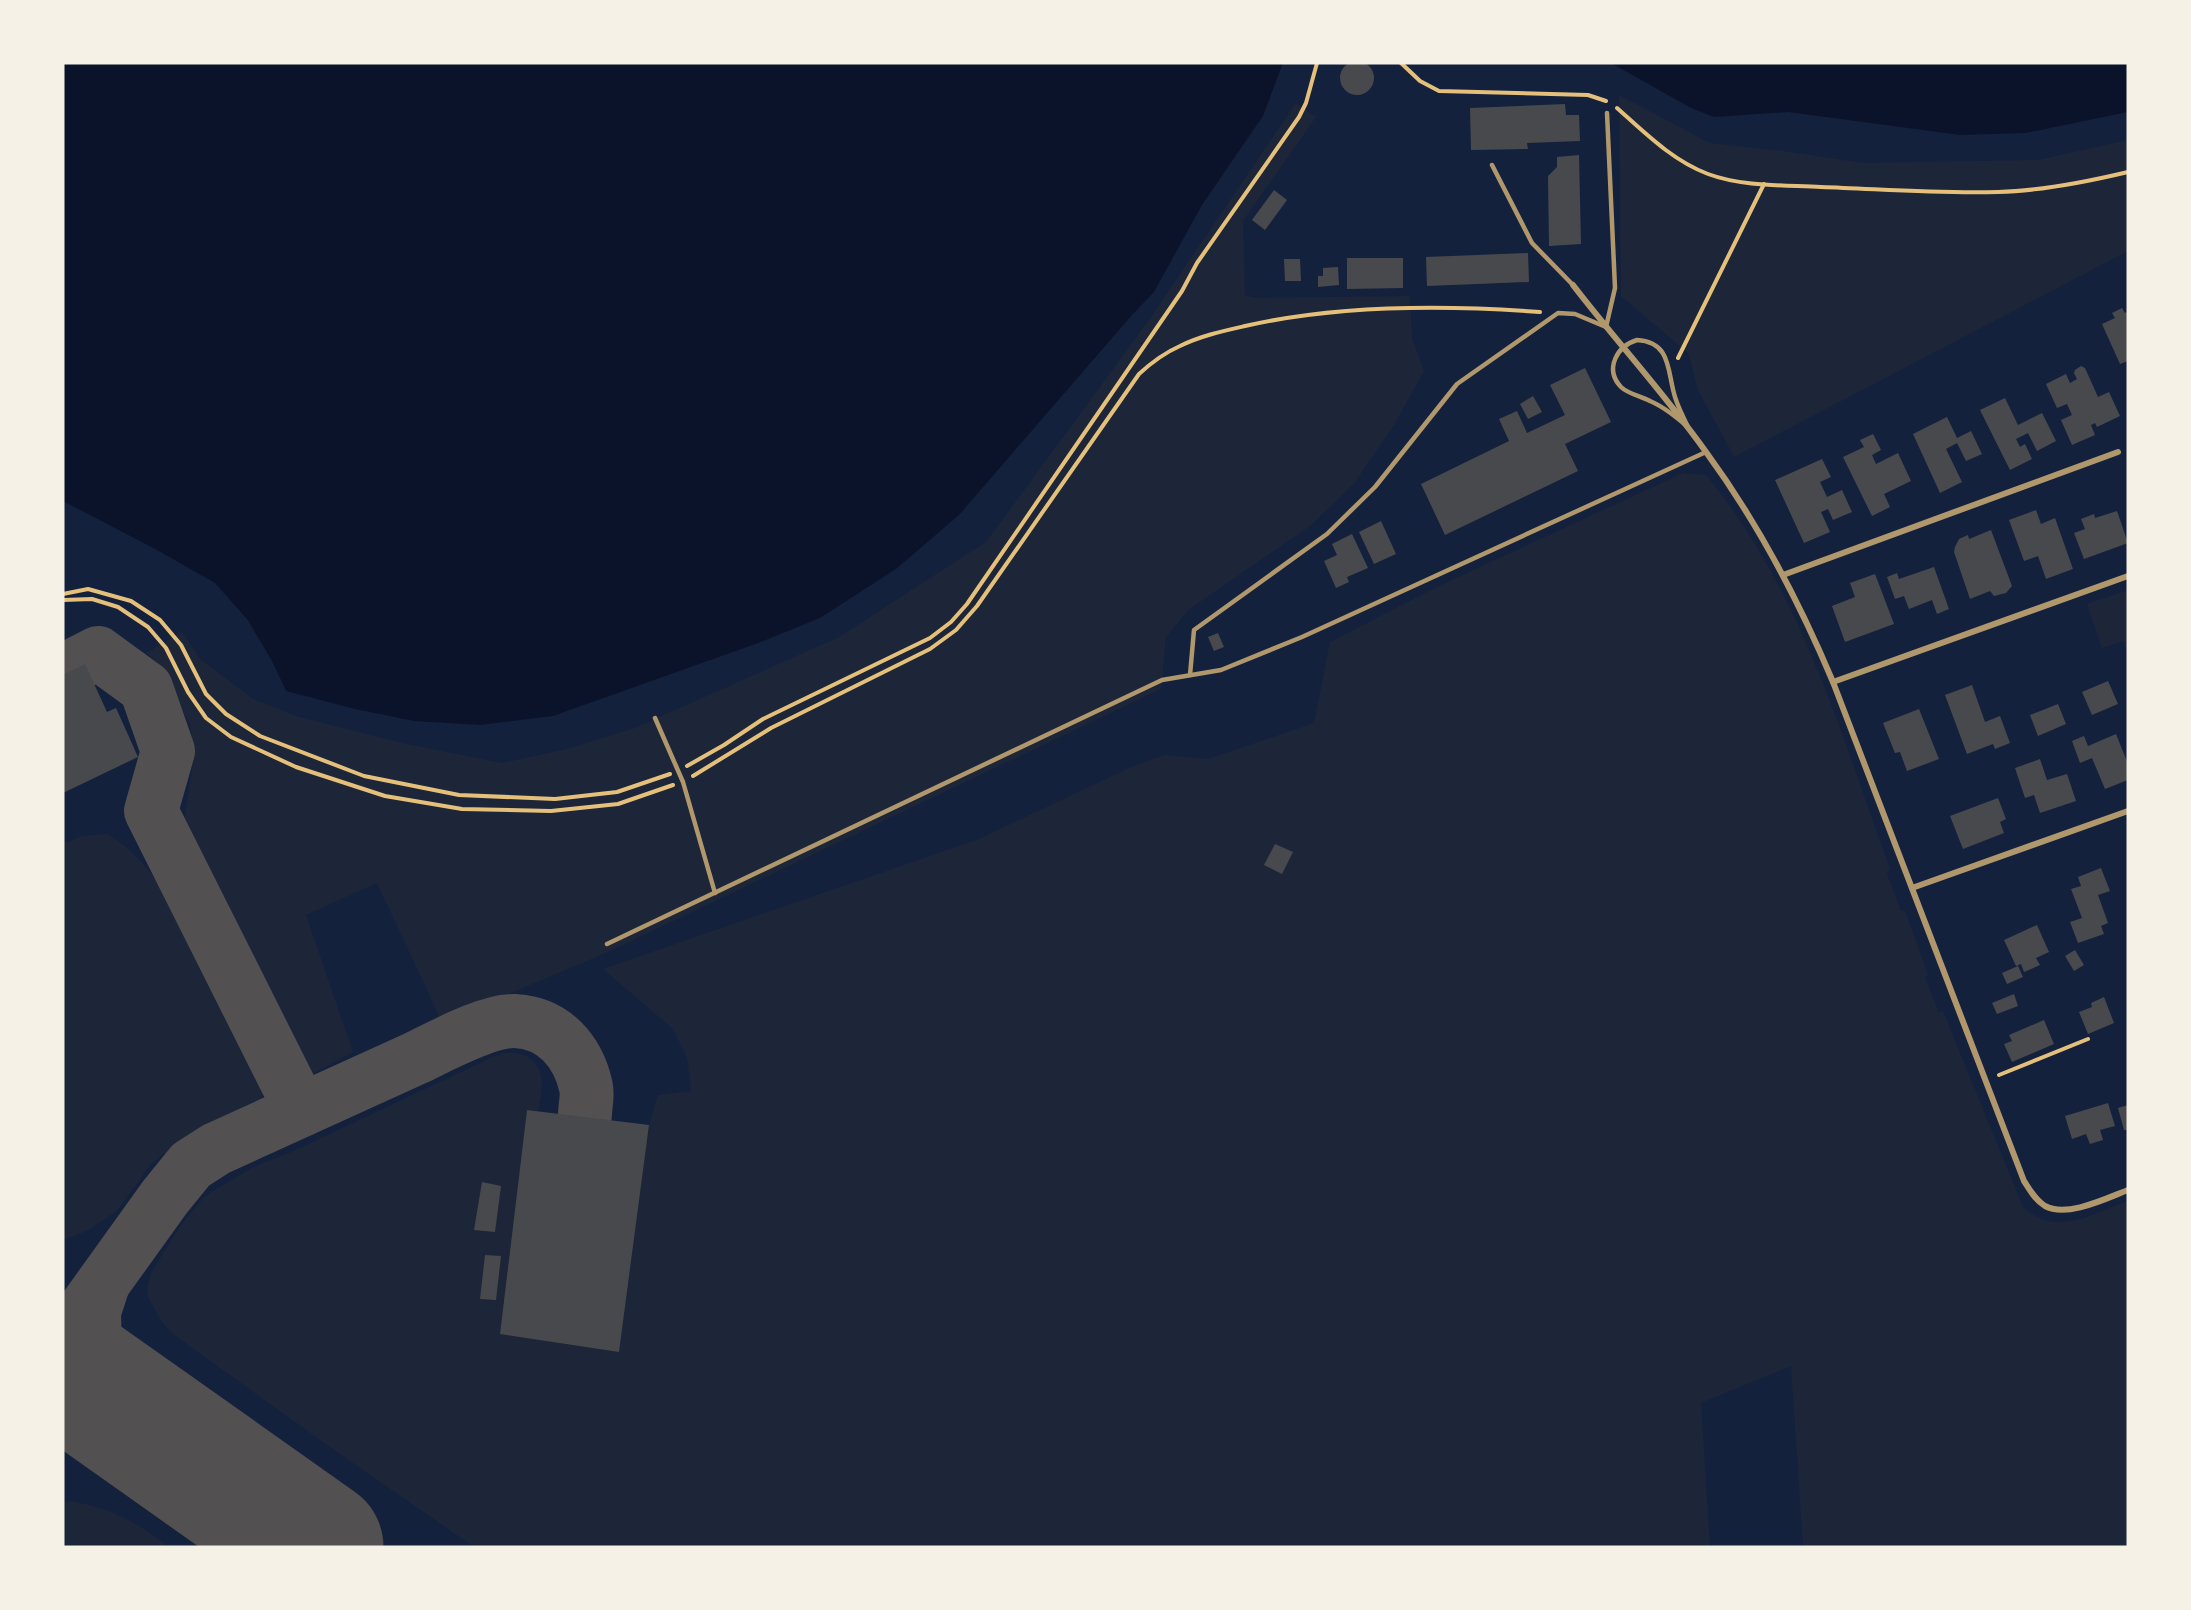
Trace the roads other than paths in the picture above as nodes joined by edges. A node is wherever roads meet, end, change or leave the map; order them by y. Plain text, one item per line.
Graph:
1 (1607, 114) dead end
2 (1492, 165) dead end
3 (1573, 285) joint
4 (1606, 327) junction
5 (1622, 347) junction
6 (1688, 427) junction
7 (1706, 452) junction
8 (2118, 452) dead end
9 (1784, 575) junction
10 (2128, 576) edge
11 (1190, 675) junction
12 (1833, 682) junction
13 (655, 718) dead end
14 (2128, 811) edge
15 (1912, 888) junction
16 (715, 893) junction
17 (607, 944) dead end
18 (2128, 1190) edge

1 - 4 lane
2 - 3 lane
3 - 4 street
4 - 5 street
4 - 11 lane
5 - 6 street
5 - 6 lane
5 - 6 lane
6 - 7 street
7 - 9 street
7 - 11 lane
8 - 9 street
9 - 12 street
10 - 12 street
11 - 16 lane
12 - 15 street
13 - 16 lane
14 - 15 street
15 - 18 street
16 - 17 lane

